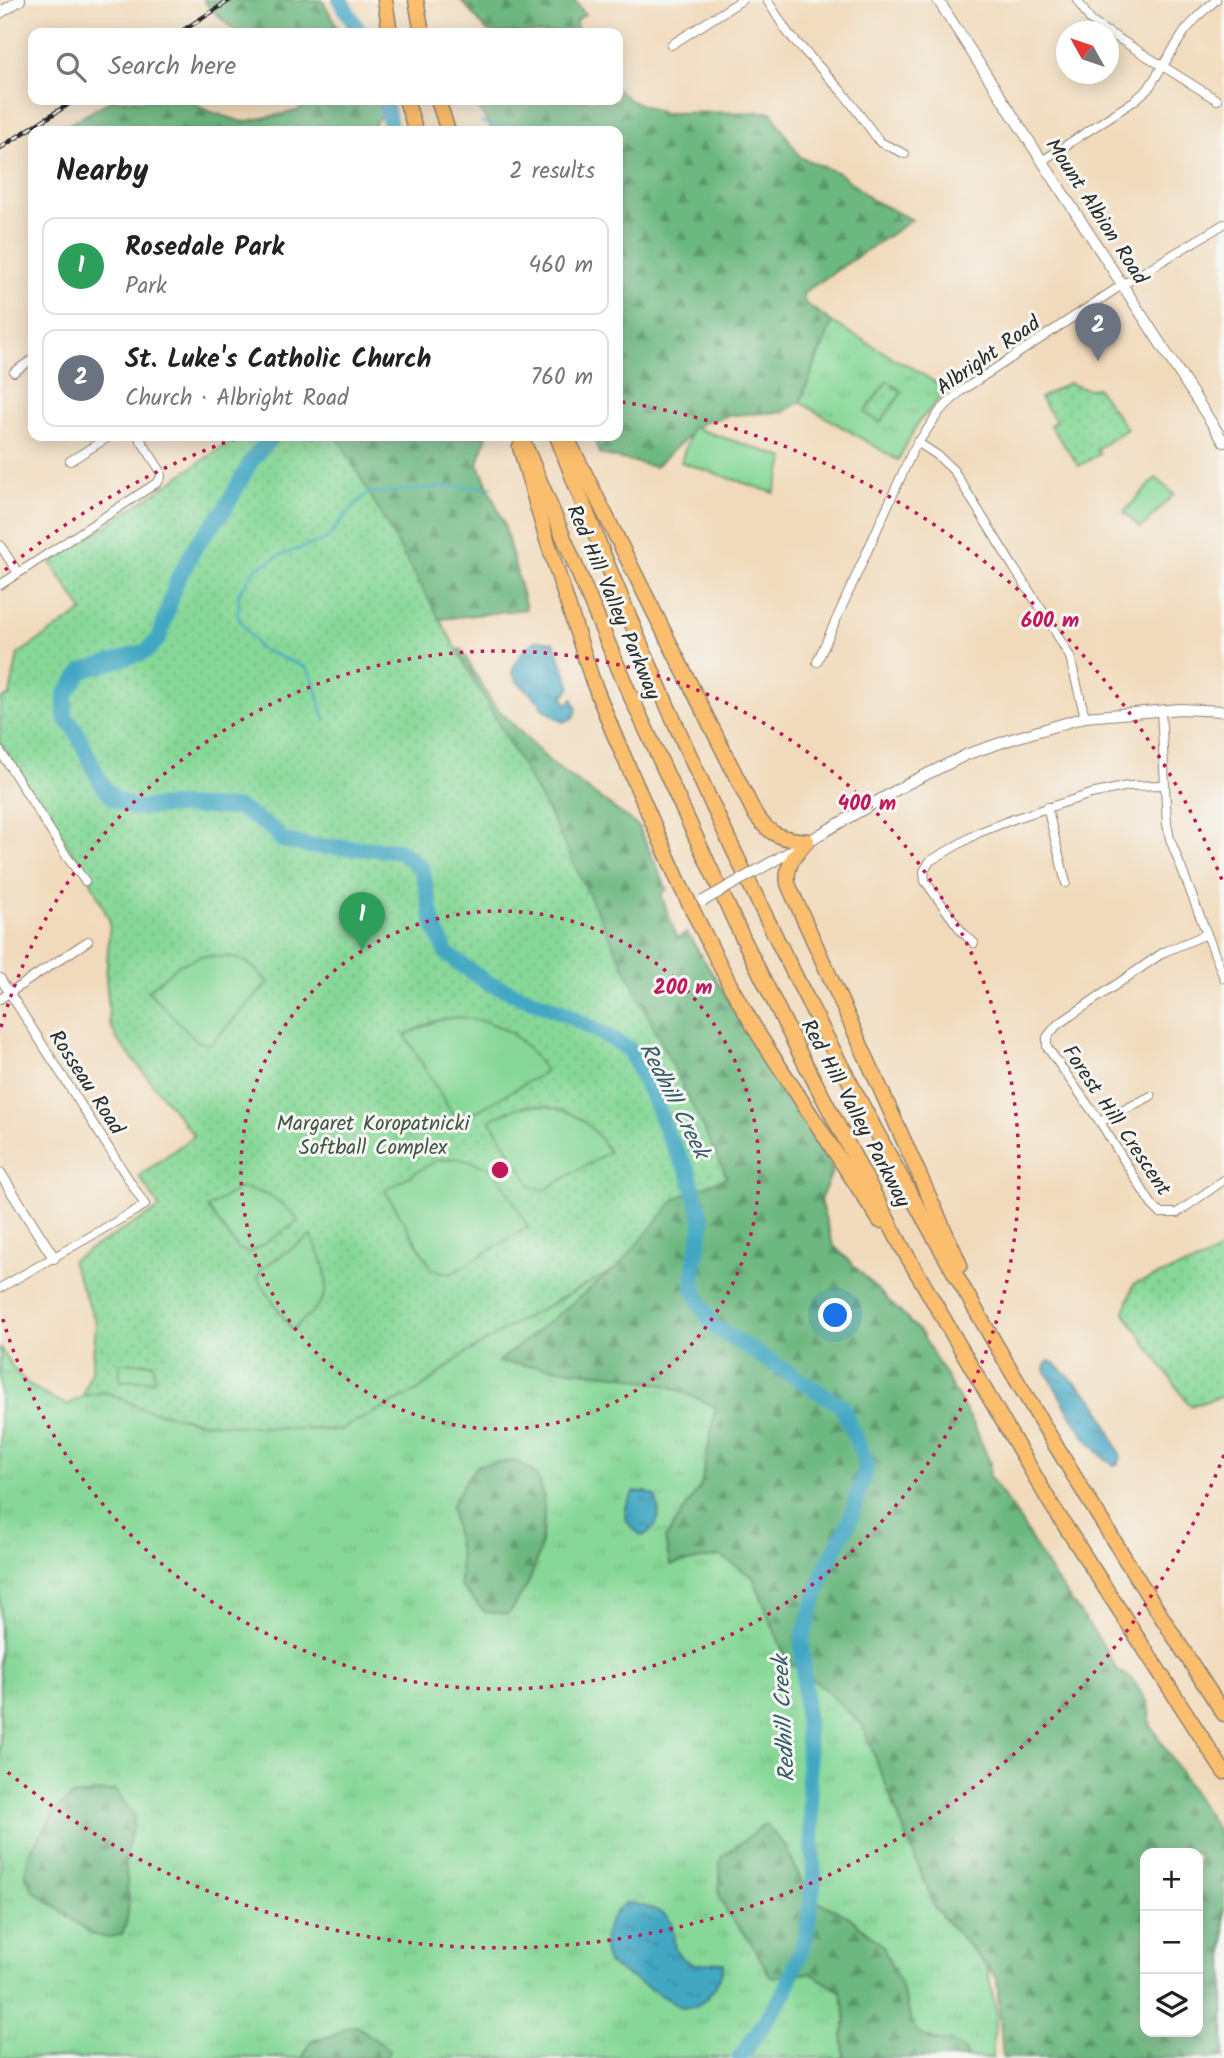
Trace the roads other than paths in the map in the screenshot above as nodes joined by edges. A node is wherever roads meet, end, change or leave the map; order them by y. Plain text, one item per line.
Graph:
1 (20, 0) edge
2 (385, 0) edge
3 (416, 0) edge
4 (742, 0) edge
5 (767, 0) edge
6 (938, 0) edge
7 (1077, 0) edge
8 (1216, 0) edge
9 (0, 13) edge
10 (1091, 21) edge
11 (389, 28) edge
12 (421, 28) edge
13 (1119, 39) edge
14 (671, 45) dead end
15 (1163, 66) junction
16 (1217, 100) dead end
17 (408, 105) edge
18 (440, 105) edge
19 (414, 126) edge
20 (446, 126) edge
21 (905, 154) dead end
22 (1042, 161) junction
23 (1224, 224) edge
24 (1122, 285) junction
25 (28, 362) edge
26 (14, 372) dead end
27 (102, 441) edge
28 (141, 441) edge
29 (520, 441) edge
30 (521, 441) edge
31 (559, 441) edge
32 (568, 441) edge
33 (917, 442) junction
34 (1224, 442) edge
35 (70, 461) dead end
36 (0, 545) edge
37 (18, 573) junction
38 (0, 585) edge
39 (817, 662) dead end
40 (1161, 710) junction
41 (1224, 711) edge
42 (1085, 717) junction
43 (0, 751) edge
44 (1165, 785) junction
45 (1047, 807) junction
46 (807, 841) junction
47 (85, 880) dead end
48 (1066, 883) dead end
49 (697, 905) junction
50 (1206, 934) junction
51 (88, 941) dead end
52 (974, 943) dead end
53 (0, 978) edge
54 (1224, 978) edge
55 (9, 993) junction
56 (0, 999) edge
57 (1150, 1096) dead end
58 (1100, 1122) junction
59 (0, 1173) edge
60 (1224, 1180) edge
61 (902, 1247) junction
62 (54, 1258) junction
63 (0, 1288) edge
64 (987, 1331) junction
65 (1224, 1714) edge
66 (1224, 1772) edge

1 - 9 street
2 - 11 highway
3 - 12 highway
4 - 14 street
5 - 21 street
6 - 22 street, Mount Albion Road
7 - 10 street
8 - 15 street
13 - 15 street
15 - 16 street
15 - 22 street
17 - 19 highway
18 - 20 highway
22 - 24 street, Mount Albion Road
23 - 24 street, Albright Road
24 - 33 street, Albright Road
24 - 34 street, Mount Albion Road
25 - 26 street
27 - 35 street
28 - 37 street
29 - 49 highway
30 - 61 highway, Red Hill Valley Parkway
31 - 64 highway, Red Hill Valley Parkway
32 - 46 highway
33 - 39 street, Albright Road
33 - 42 street
36 - 37 street
37 - 38 street
40 - 41 street
40 - 42 street
40 - 44 street
42 - 46 street
43 - 47 street
44 - 45 street
44 - 50 street
45 - 48 street
45 - 52 street
46 - 49 street, bridge
46 - 64 highway
49 - 61 highway
50 - 54 street
50 - 58 street, Forest Hill Crescent
51 - 55 street
53 - 55 street, Rosseau Road
55 - 56 street
55 - 62 street, Rosseau Road
57 - 58 street
58 - 60 street, Forest Hill Crescent
59 - 62 street
61 - 66 highway, Red Hill Valley Parkway
62 - 63 street
64 - 65 highway, Red Hill Valley Parkway

